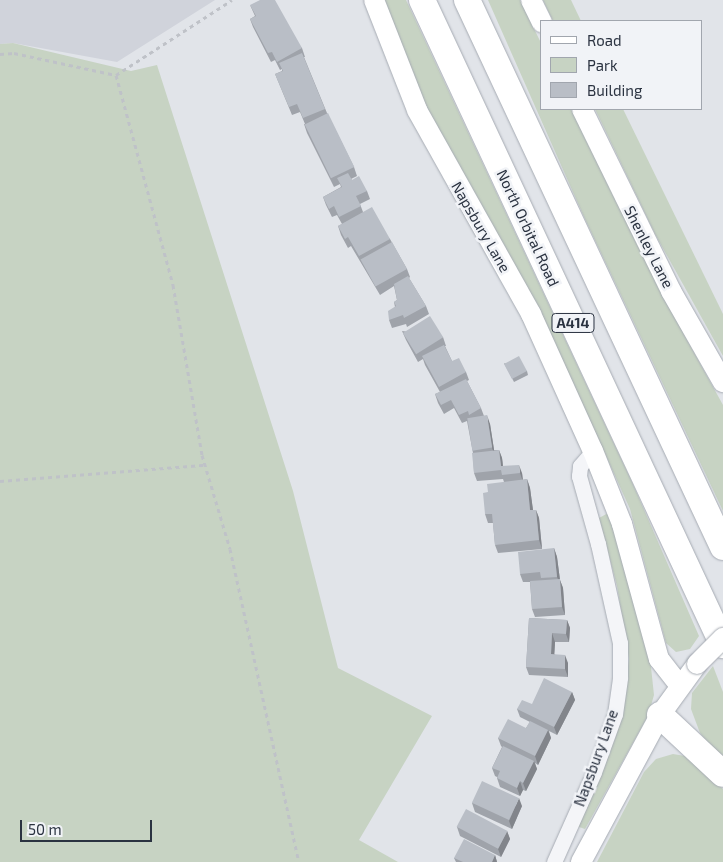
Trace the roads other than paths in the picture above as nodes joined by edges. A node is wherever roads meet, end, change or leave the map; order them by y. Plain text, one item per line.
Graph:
1 (374, 0) edge
2 (422, 0) edge
3 (467, 0) edge
4 (531, 0) edge
5 (541, 20) edge
6 (582, 110) edge
7 (723, 382) edge
8 (593, 451) junction
9 (723, 547) edge
10 (723, 638) edge
11 (723, 646) edge
12 (680, 686) junction
13 (660, 716) junction
14 (723, 774) edge
15 (554, 862) edge
16 (581, 862) edge

1 - 8 street, Napsbury Lane
2 - 11 highway, North Orbital Road / A414
3 - 9 highway, A414
4 - 5 street
6 - 7 street, Shenley Lane
8 - 12 street, Napsbury Lane
8 - 15 street, Napsbury Lane
10 - 12 street, bridge
12 - 13 street
13 - 14 highway
13 - 16 street, Napsbury Lane

